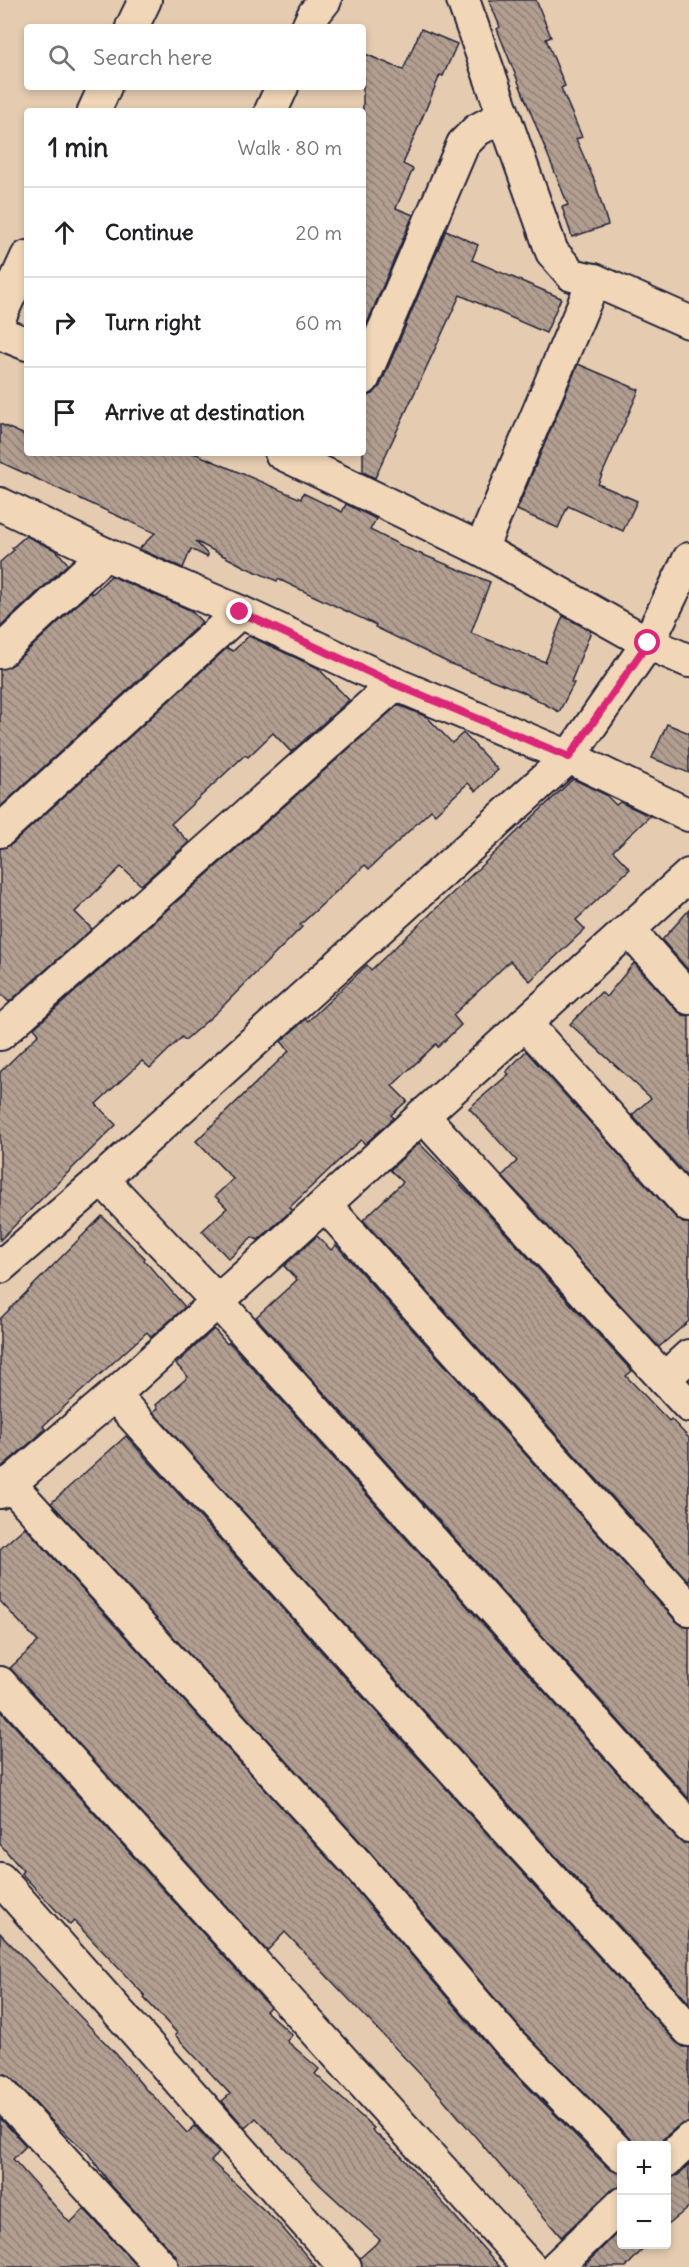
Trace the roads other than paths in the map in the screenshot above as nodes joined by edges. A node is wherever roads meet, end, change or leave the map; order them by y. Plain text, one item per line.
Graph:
1 (145, 0) edge
2 (325, 0) edge
3 (463, 0) edge
4 (133, 24) edge
5 (309, 24) edge
6 (104, 90) edge
7 (281, 90) edge
8 (95, 108) edge
9 (272, 108) edge
10 (503, 116) junction
11 (24, 263) edge
12 (594, 280) junction
13 (0, 315) edge
14 (689, 322) edge
15 (0, 333) edge
16 (24, 343) edge
17 (366, 372) edge
18 (295, 456) edge
19 (327, 463) edge
20 (0, 504) edge
21 (481, 549) junction
22 (105, 554) junction
23 (689, 560) edge
24 (240, 612) junction
25 (648, 643) junction
26 (0, 652) edge
27 (689, 661) edge
28 (395, 684) junction
29 (569, 757) junction
30 (689, 815) edge
31 (0, 831) edge
32 (689, 875) edge
33 (629, 930) junction
34 (689, 998) edge
35 (525, 1023) junction
36 (0, 1034) edge
37 (422, 1115) junction
38 (102, 1179) junction
39 (325, 1205) junction
40 (689, 1206) edge
41 (0, 1267) edge
42 (217, 1301) junction
43 (689, 1356) edge
44 (664, 1379) junction
45 (114, 1395) junction
46 (689, 1406) edge
47 (5, 1487) edge
48 (689, 1609) edge
49 (0, 1683) edge
50 (689, 1826) edge
51 (0, 1879) edge
52 (689, 2030) edge
53 (0, 2091) edge
54 (689, 2140) edge
55 (617, 2152) edge
56 (671, 2156) edge
57 (617, 2208) edge
58 (162, 2267) edge
59 (345, 2267) edge
60 (530, 2267) edge
61 (556, 2267) edge

1 - 4 street
2 - 5 street
3 - 10 street
6 - 8 street
7 - 9 street
10 - 12 street
10 - 17 street
11 - 13 street
12 - 14 street
12 - 21 street
15 - 16 street
18 - 19 street
19 - 21 street
20 - 22 street
21 - 25 street
22 - 24 street
22 - 26 street
23 - 25 street
24 - 28 street
24 - 31 street
25 - 27 street
25 - 29 street
28 - 29 street
28 - 36 street
29 - 30 street
29 - 38 street
32 - 33 street
33 - 34 street
33 - 35 street
35 - 37 street
35 - 40 street
37 - 39 street
37 - 44 street
38 - 41 street
38 - 42 street
39 - 42 street
39 - 48 street
42 - 45 street
42 - 50 street
43 - 44 street
44 - 46 street
45 - 47 street
45 - 52 street
47 - 55 street
49 - 60 street
51 - 59 street
53 - 58 street
54 - 56 street
57 - 61 street

